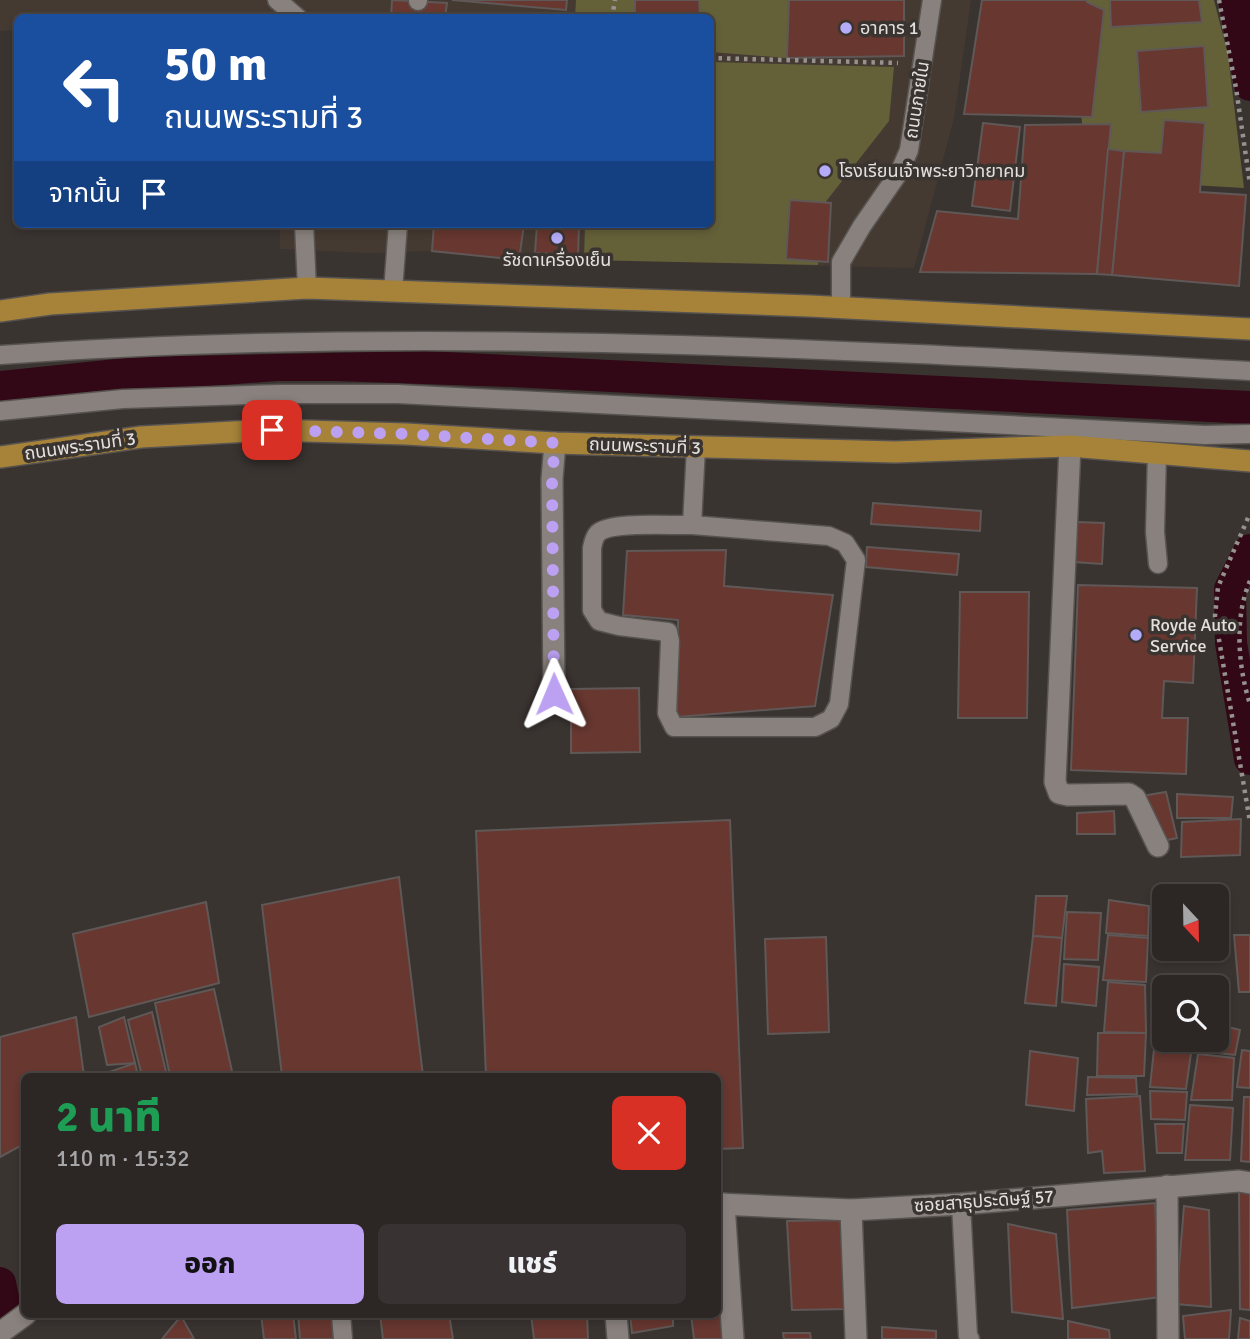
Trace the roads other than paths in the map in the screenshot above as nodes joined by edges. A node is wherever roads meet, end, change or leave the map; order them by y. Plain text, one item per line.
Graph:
1 (277, 0) edge
2 (932, 0) edge
3 (293, 14) edge
4 (304, 228) edge
5 (398, 228) edge
6 (307, 288) junction
7 (393, 291) junction
8 (841, 308) junction
9 (0, 311) edge
10 (1249, 329) edge
11 (5, 355) edge
12 (1250, 371) edge
13 (0, 411) edge
14 (1250, 434) edge
15 (555, 443) junction
16 (1070, 446) junction
17 (696, 447) junction
18 (1157, 453) junction
19 (0, 457) edge
20 (1245, 461) edge
21 (692, 525) junction
22 (1157, 564) dead end
23 (554, 694) dead end
24 (1158, 846) dead end
25 (1250, 1183) edge
26 (1167, 1186) junction
27 (721, 1204) edge
28 (961, 1204) junction
29 (851, 1210) junction
30 (22, 1318) edge
31 (341, 1318) edge
32 (616, 1318) edge
33 (8, 1333) edge
34 (343, 1339) edge
35 (618, 1339) edge
36 (733, 1339) edge
37 (856, 1339) edge
38 (970, 1339) edge
39 (1168, 1339) edge

1 - 3 lane
2 - 8 lane, ถนนภายใน
4 - 6 lane
5 - 7 lane
6 - 7 main road
6 - 9 main road
7 - 8 main road
8 - 10 main road
11 - 12 lane
13 - 14 lane
15 - 17 main road, ถนนพระรามที่ 3
15 - 19 main road, ถนนพระรามที่ 3
15 - 23 street
16 - 17 main road, ถนนพระรามที่ 3
16 - 18 main road, ถนนพระรามที่ 3
16 - 24 street
17 - 21 lane
18 - 20 main road, ถนนพระรามที่ 3
18 - 22 lane
21 - 21 lane
25 - 26 street, ซอยสาธุประดิษฐ์ 57
26 - 28 street, ซอยสาธุประดิษฐ์ 57
26 - 39 street
27 - 29 street, ซอยสาธุประดิษฐ์ 57
27 - 36 street
28 - 29 street, ซอยสาธุประดิษฐ์ 57
28 - 38 lane
29 - 37 street
30 - 33 street
31 - 34 lane
32 - 35 street

